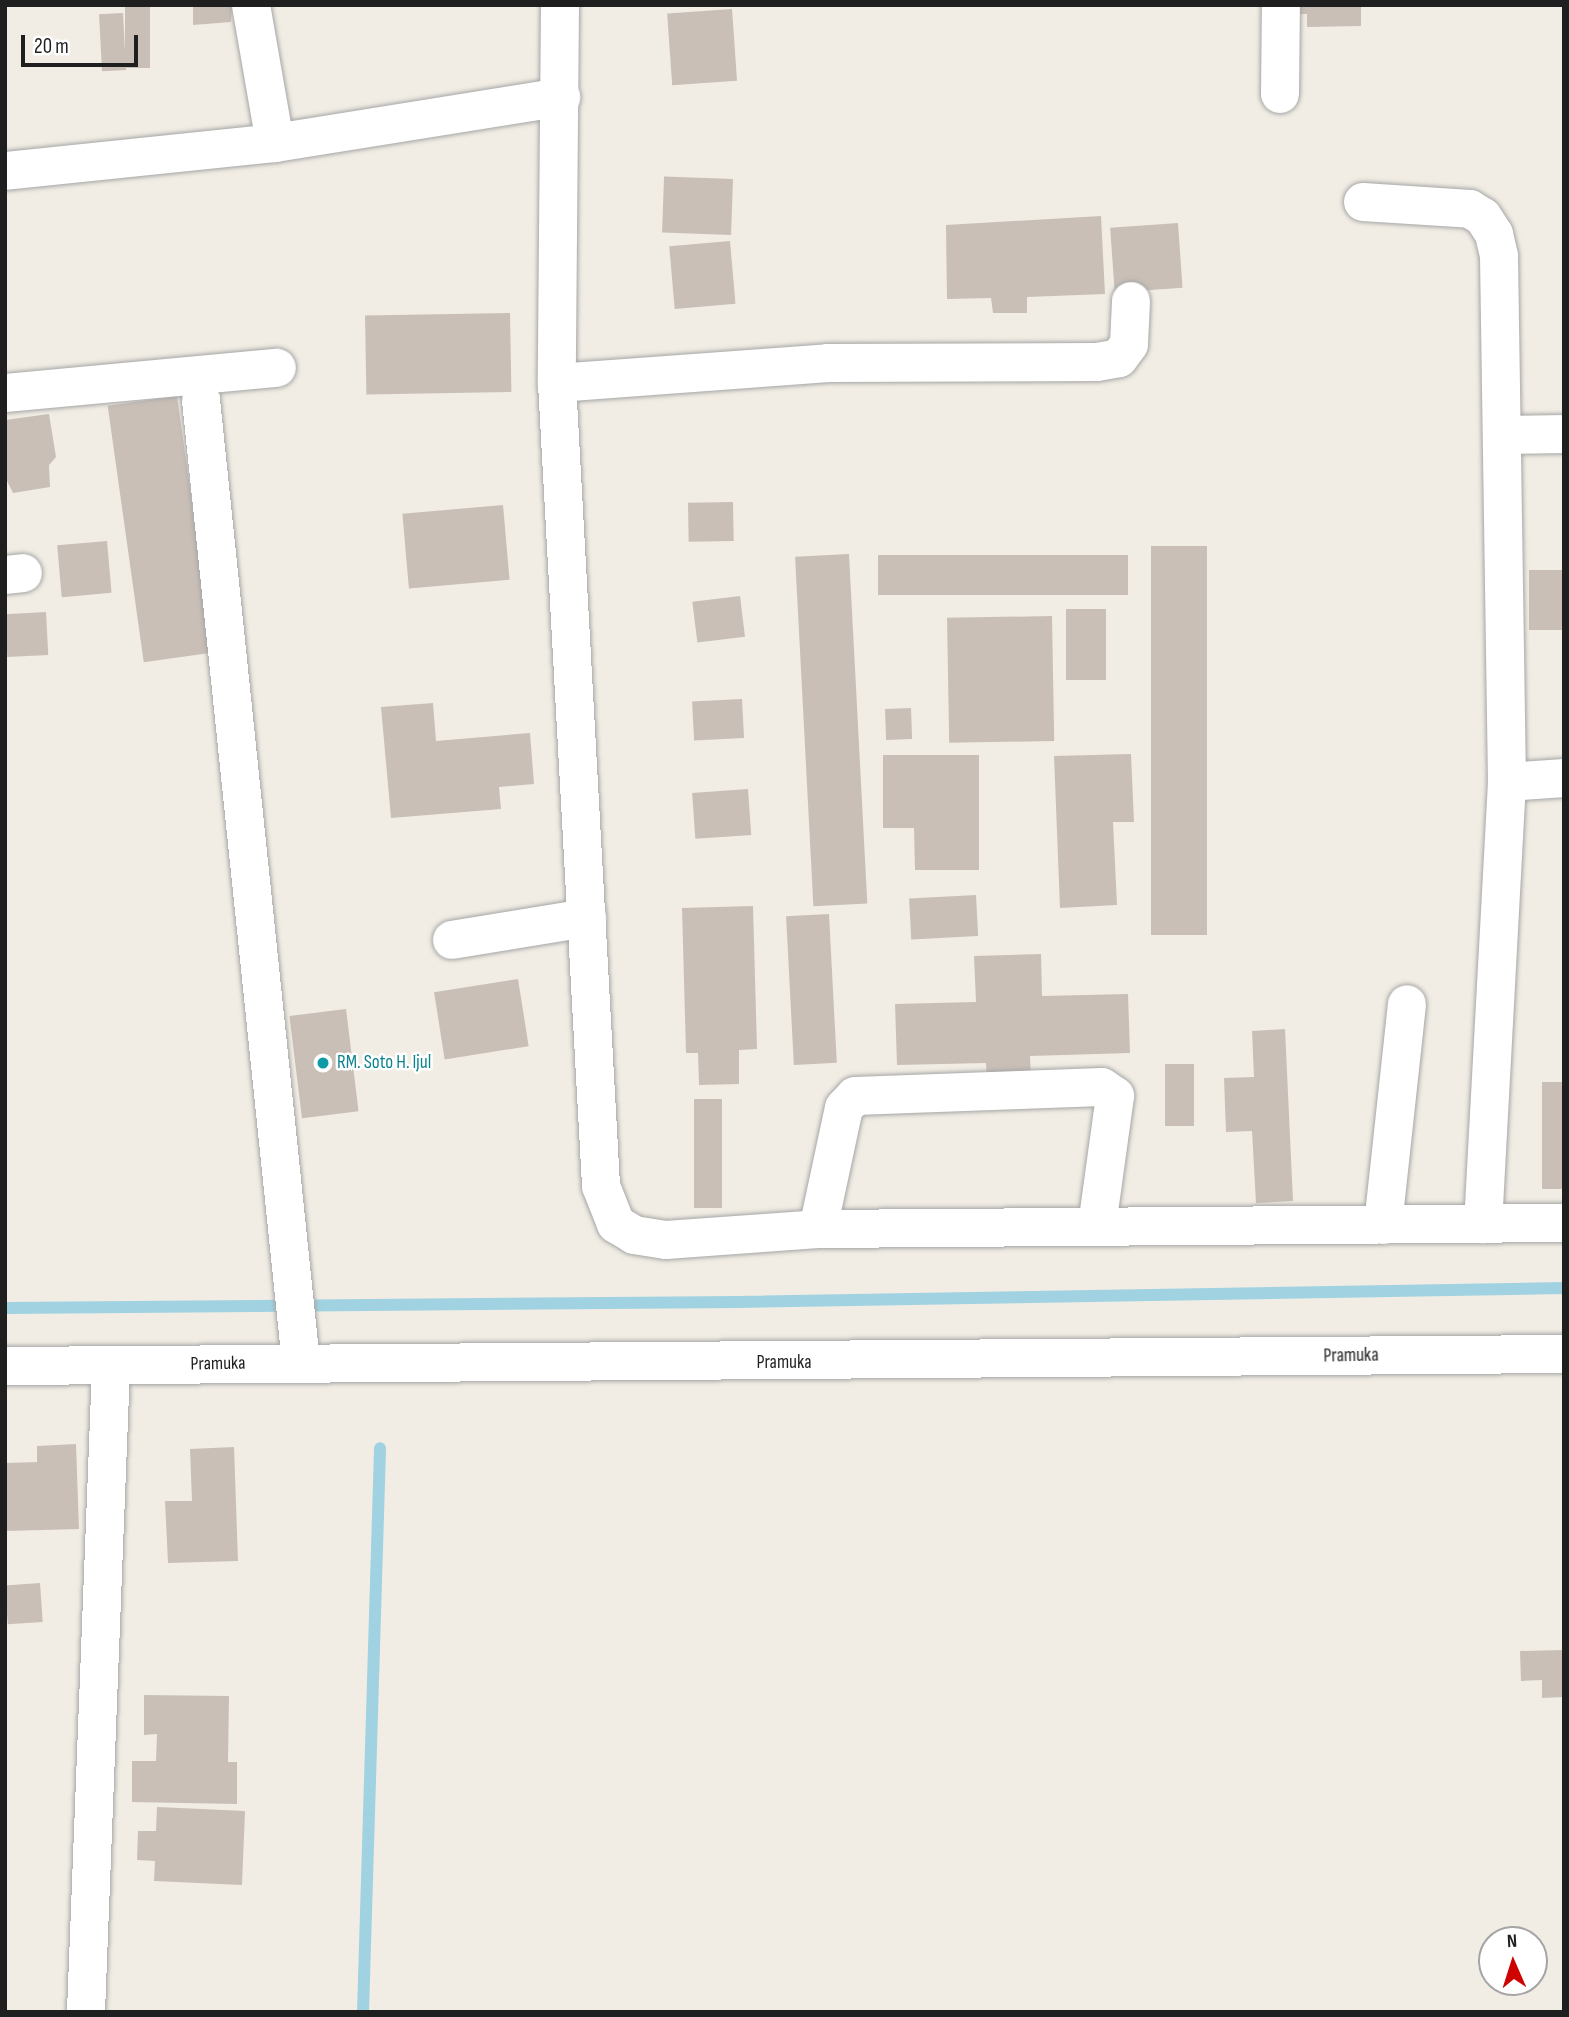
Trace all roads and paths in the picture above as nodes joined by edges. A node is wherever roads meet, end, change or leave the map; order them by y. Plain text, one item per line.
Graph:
1 (251, 5) edge
2 (560, 5) edge
3 (1281, 5) edge
4 (1280, 94) dead end
5 (561, 97) junction
6 (275, 143) junction
7 (5, 171) edge
8 (1363, 202) dead end
9 (1131, 301) dead end
10 (277, 368) dead end
11 (556, 383) junction
12 (5, 393) edge
13 (201, 400) dead end
14 (1564, 434) edge
15 (1505, 435) junction
16 (1564, 778) edge
17 (1507, 782) junction
18 (587, 918) junction
19 (452, 940) dead end
20 (1406, 1004) dead end
21 (1564, 1223) edge
22 (1383, 1224) junction
23 (1483, 1224) junction
24 (1097, 1227) junction
25 (818, 1229) junction
26 (1564, 1354) edge
27 (301, 1362) junction
28 (5, 1366) edge
29 (111, 1367) junction
30 (86, 2012) edge

1 - 6 street
2 - 5 street
3 - 4 street
5 - 6 street
5 - 11 street
6 - 7 street
8 - 15 street
9 - 11 street
10 - 12 street
11 - 18 street
13 - 27 street
14 - 15 street
15 - 17 street
16 - 17 street
17 - 23 street
18 - 19 street
18 - 25 street
20 - 22 street
21 - 23 street
22 - 23 street
22 - 24 street
24 - 25 street
24 - 25 street
26 - 27 street, Pramuka
27 - 29 street, Pramuka
28 - 29 street, Pramuka
29 - 30 street

